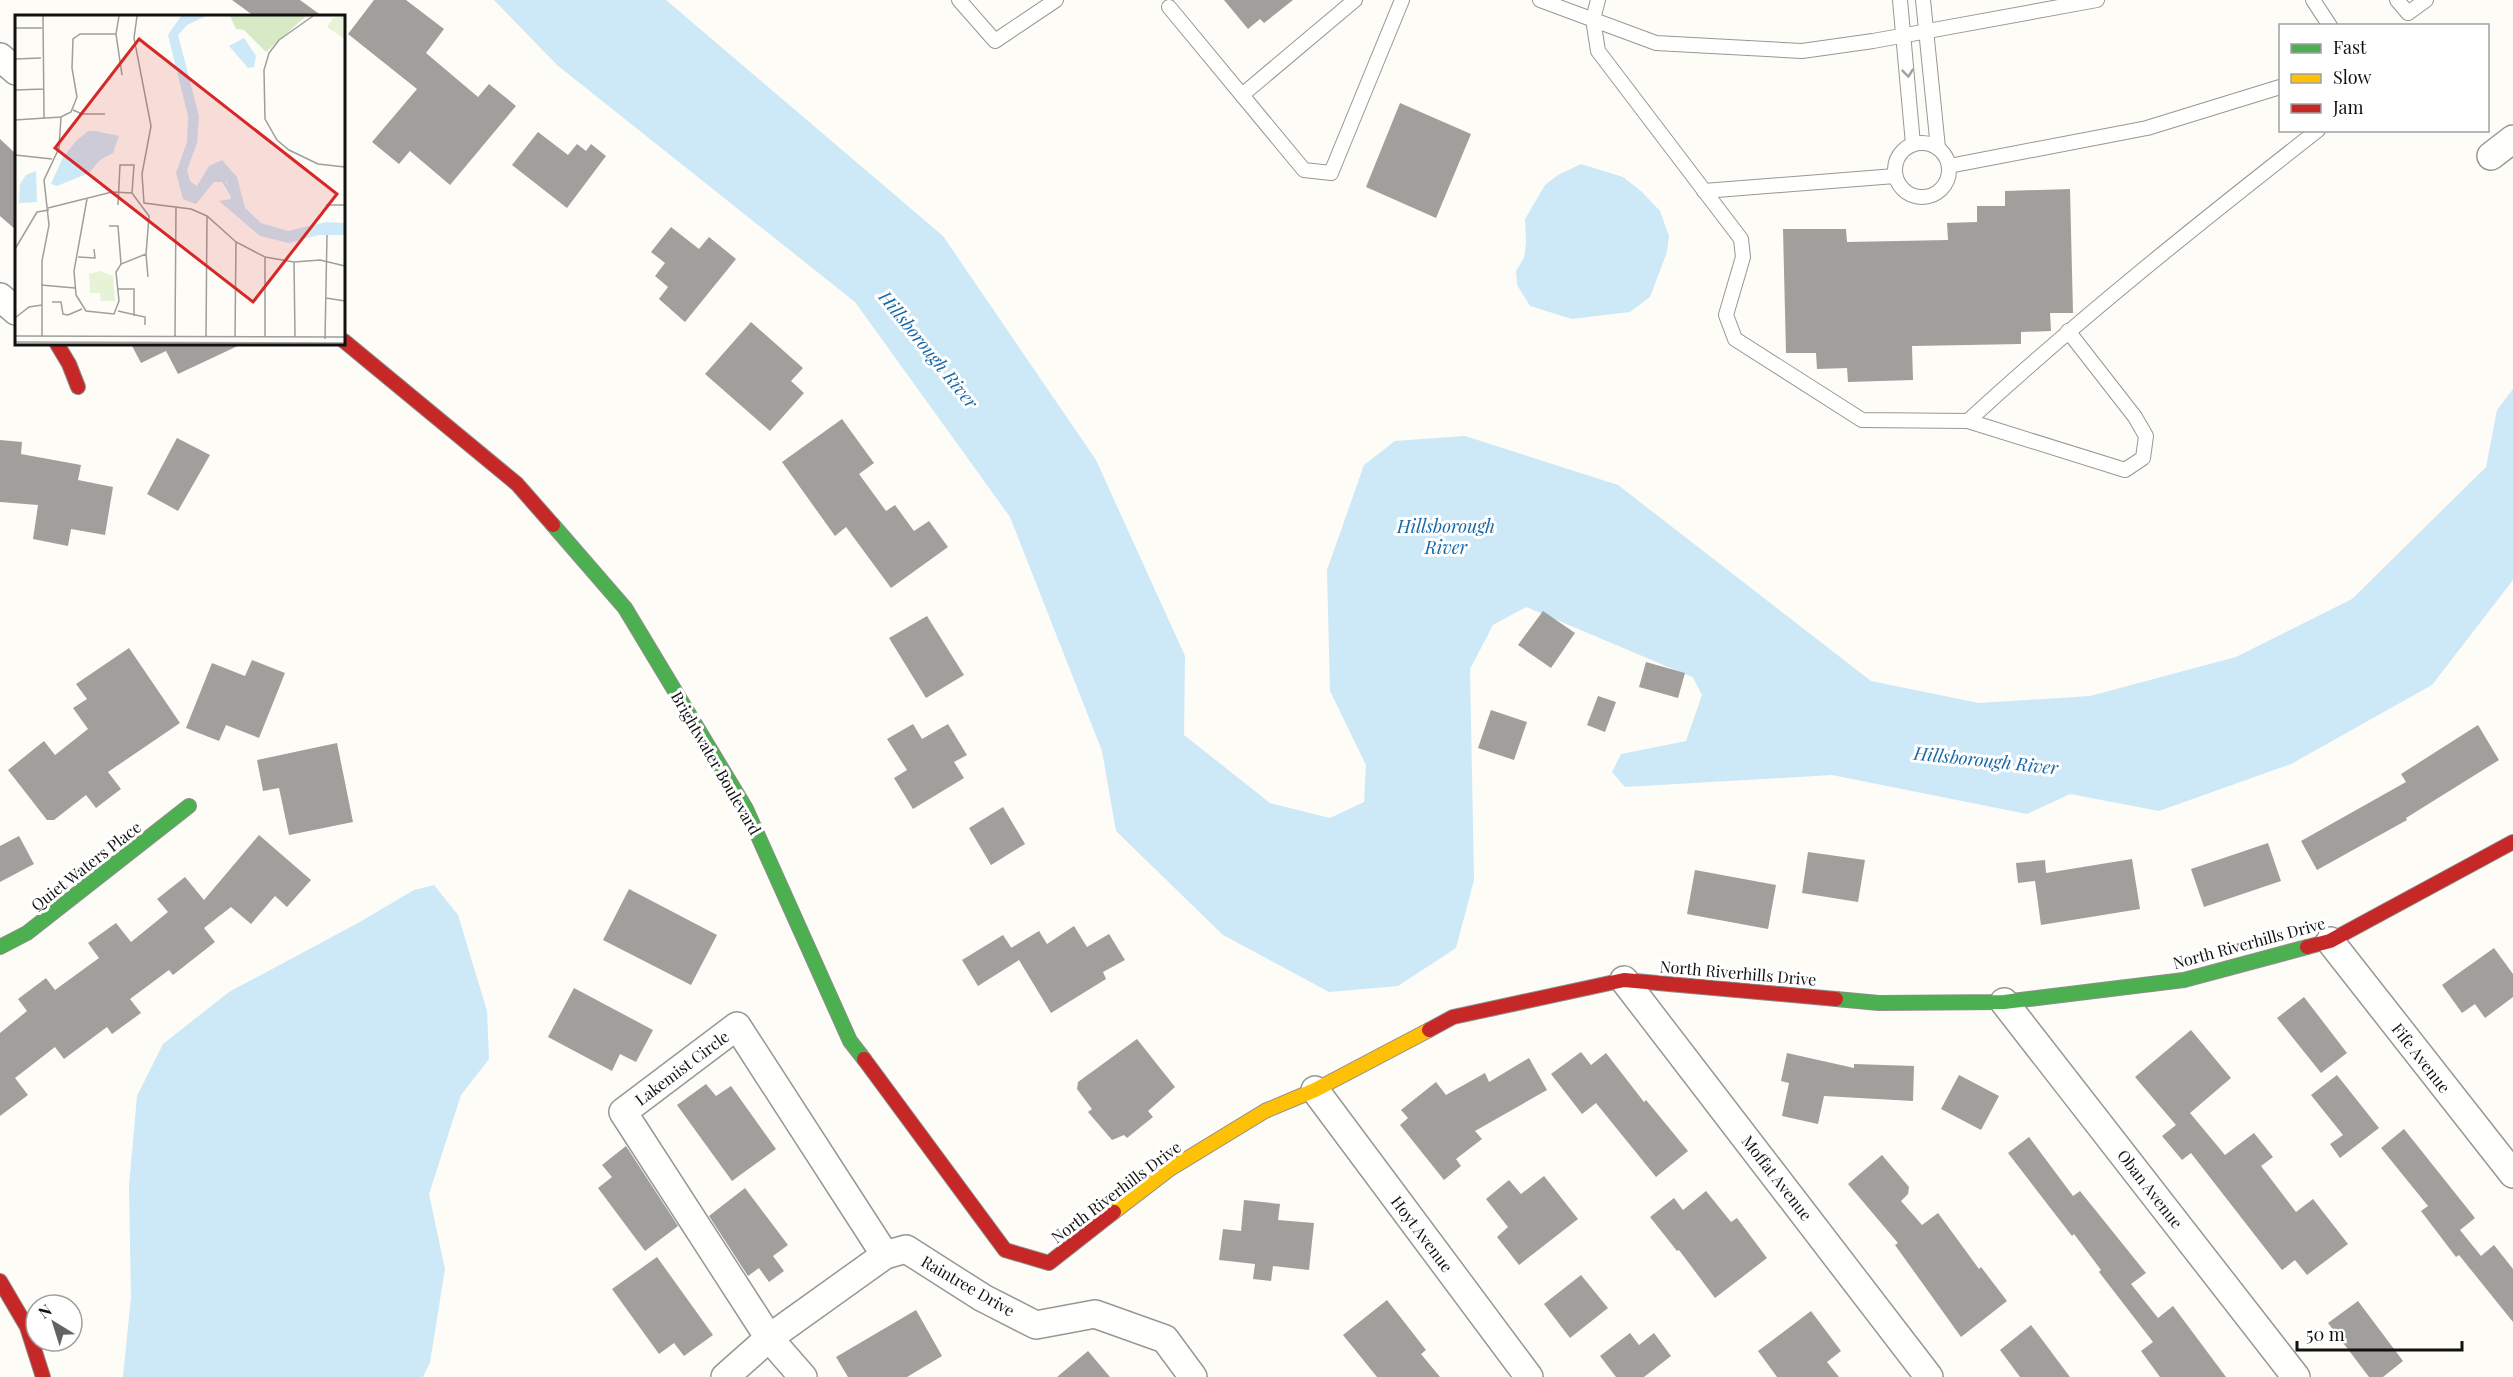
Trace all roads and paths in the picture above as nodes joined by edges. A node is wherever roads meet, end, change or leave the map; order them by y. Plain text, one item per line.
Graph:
1 (958, 0) edge
2 (1056, 0) edge
3 (1355, 0) edge
4 (1402, 0) edge
5 (1540, 0) edge
6 (1598, 0) edge
7 (1900, 0) edge
8 (1923, 0) edge
9 (2097, 0) edge
10 (2313, 0) edge
11 (2397, 0) edge
12 (2426, 0) edge
13 (1169, 6) dead end
14 (1593, 19) junction
15 (2329, 24) edge
16 (1926, 30) junction
17 (1904, 34) junction
18 (0, 57) edge
19 (15, 70) edge
20 (2279, 87) edge
21 (1242, 95) junction
22 (1934, 98) junction
23 (1911, 104) junction
24 (2315, 132) edge
25 (2513, 139) edge
26 (1913, 144) junction
27 (1938, 148) junction
28 (2491, 156) dead end
29 (1949, 166) junction
30 (1895, 176) junction
31 (1704, 191) junction
32 (0, 297) edge
33 (15, 309) edge
34 (2068, 331) junction
35 (345, 342) edge
36 (58, 345) edge
37 (78, 387) dead end
38 (1968, 421) junction
39 (189, 806) dead end
40 (2513, 842) edge
41 (2330, 941) junction
42 (0, 947) edge
43 (1624, 980) junction
44 (2004, 1002) junction
45 (1315, 1090) junction
46 (2513, 1174) edge
47 (1005, 1250) joint
48 (885, 1255) junction
49 (0, 1281) edge
50 (769, 1338) junction
51 (43, 1377) edge
52 (725, 1377) edge
53 (803, 1377) edge
54 (1193, 1377) edge
55 (1529, 1377) edge
56 (1929, 1377) edge
57 (2296, 1377) edge

1 - 2 lane
3 - 21 lane
4 - 21 lane
5 - 14 lane
6 - 14 lane
7 - 17 lane
8 - 16 lane
9 - 16 lane
10 - 15 lane
11 - 12 lane
13 - 21 lane
14 - 17 lane
14 - 31 lane
16 - 17 lane
16 - 22 lane
17 -> 23 lane
18 - 19 street
20 - 29 lane
22 - 23 lane
22 - 27 lane
23 - 26 lane
24 - 34 lane
25 - 28 street
26 - 27 lane
26 - 30 lane
27 - 29 lane
29 - 30 lane
30 - 31 lane
31 - 38 lane
32 - 33 street
34 - 38 lane
34 - 38 lane
35 - 47 street, Brightwater Boulevard
36 - 37 street
39 - 42 street, Quiet Waters Place
40 - 41 street, North Riverhills Drive
41 - 44 street, North Riverhills Drive
41 - 46 street, Fife Avenue
43 - 44 street, North Riverhills Drive
43 - 45 street, North Riverhills Drive
43 - 56 street, Moffat Avenue
44 - 57 street, Oban Avenue
45 - 47 street, North Riverhills Drive
45 - 55 street, Hoyt Avenue
48 - 50 street
48 - 50 street, Lakemist Circle
48 - 54 street, Raintree Drive
49 - 51 street
50 - 52 street
50 - 53 street

